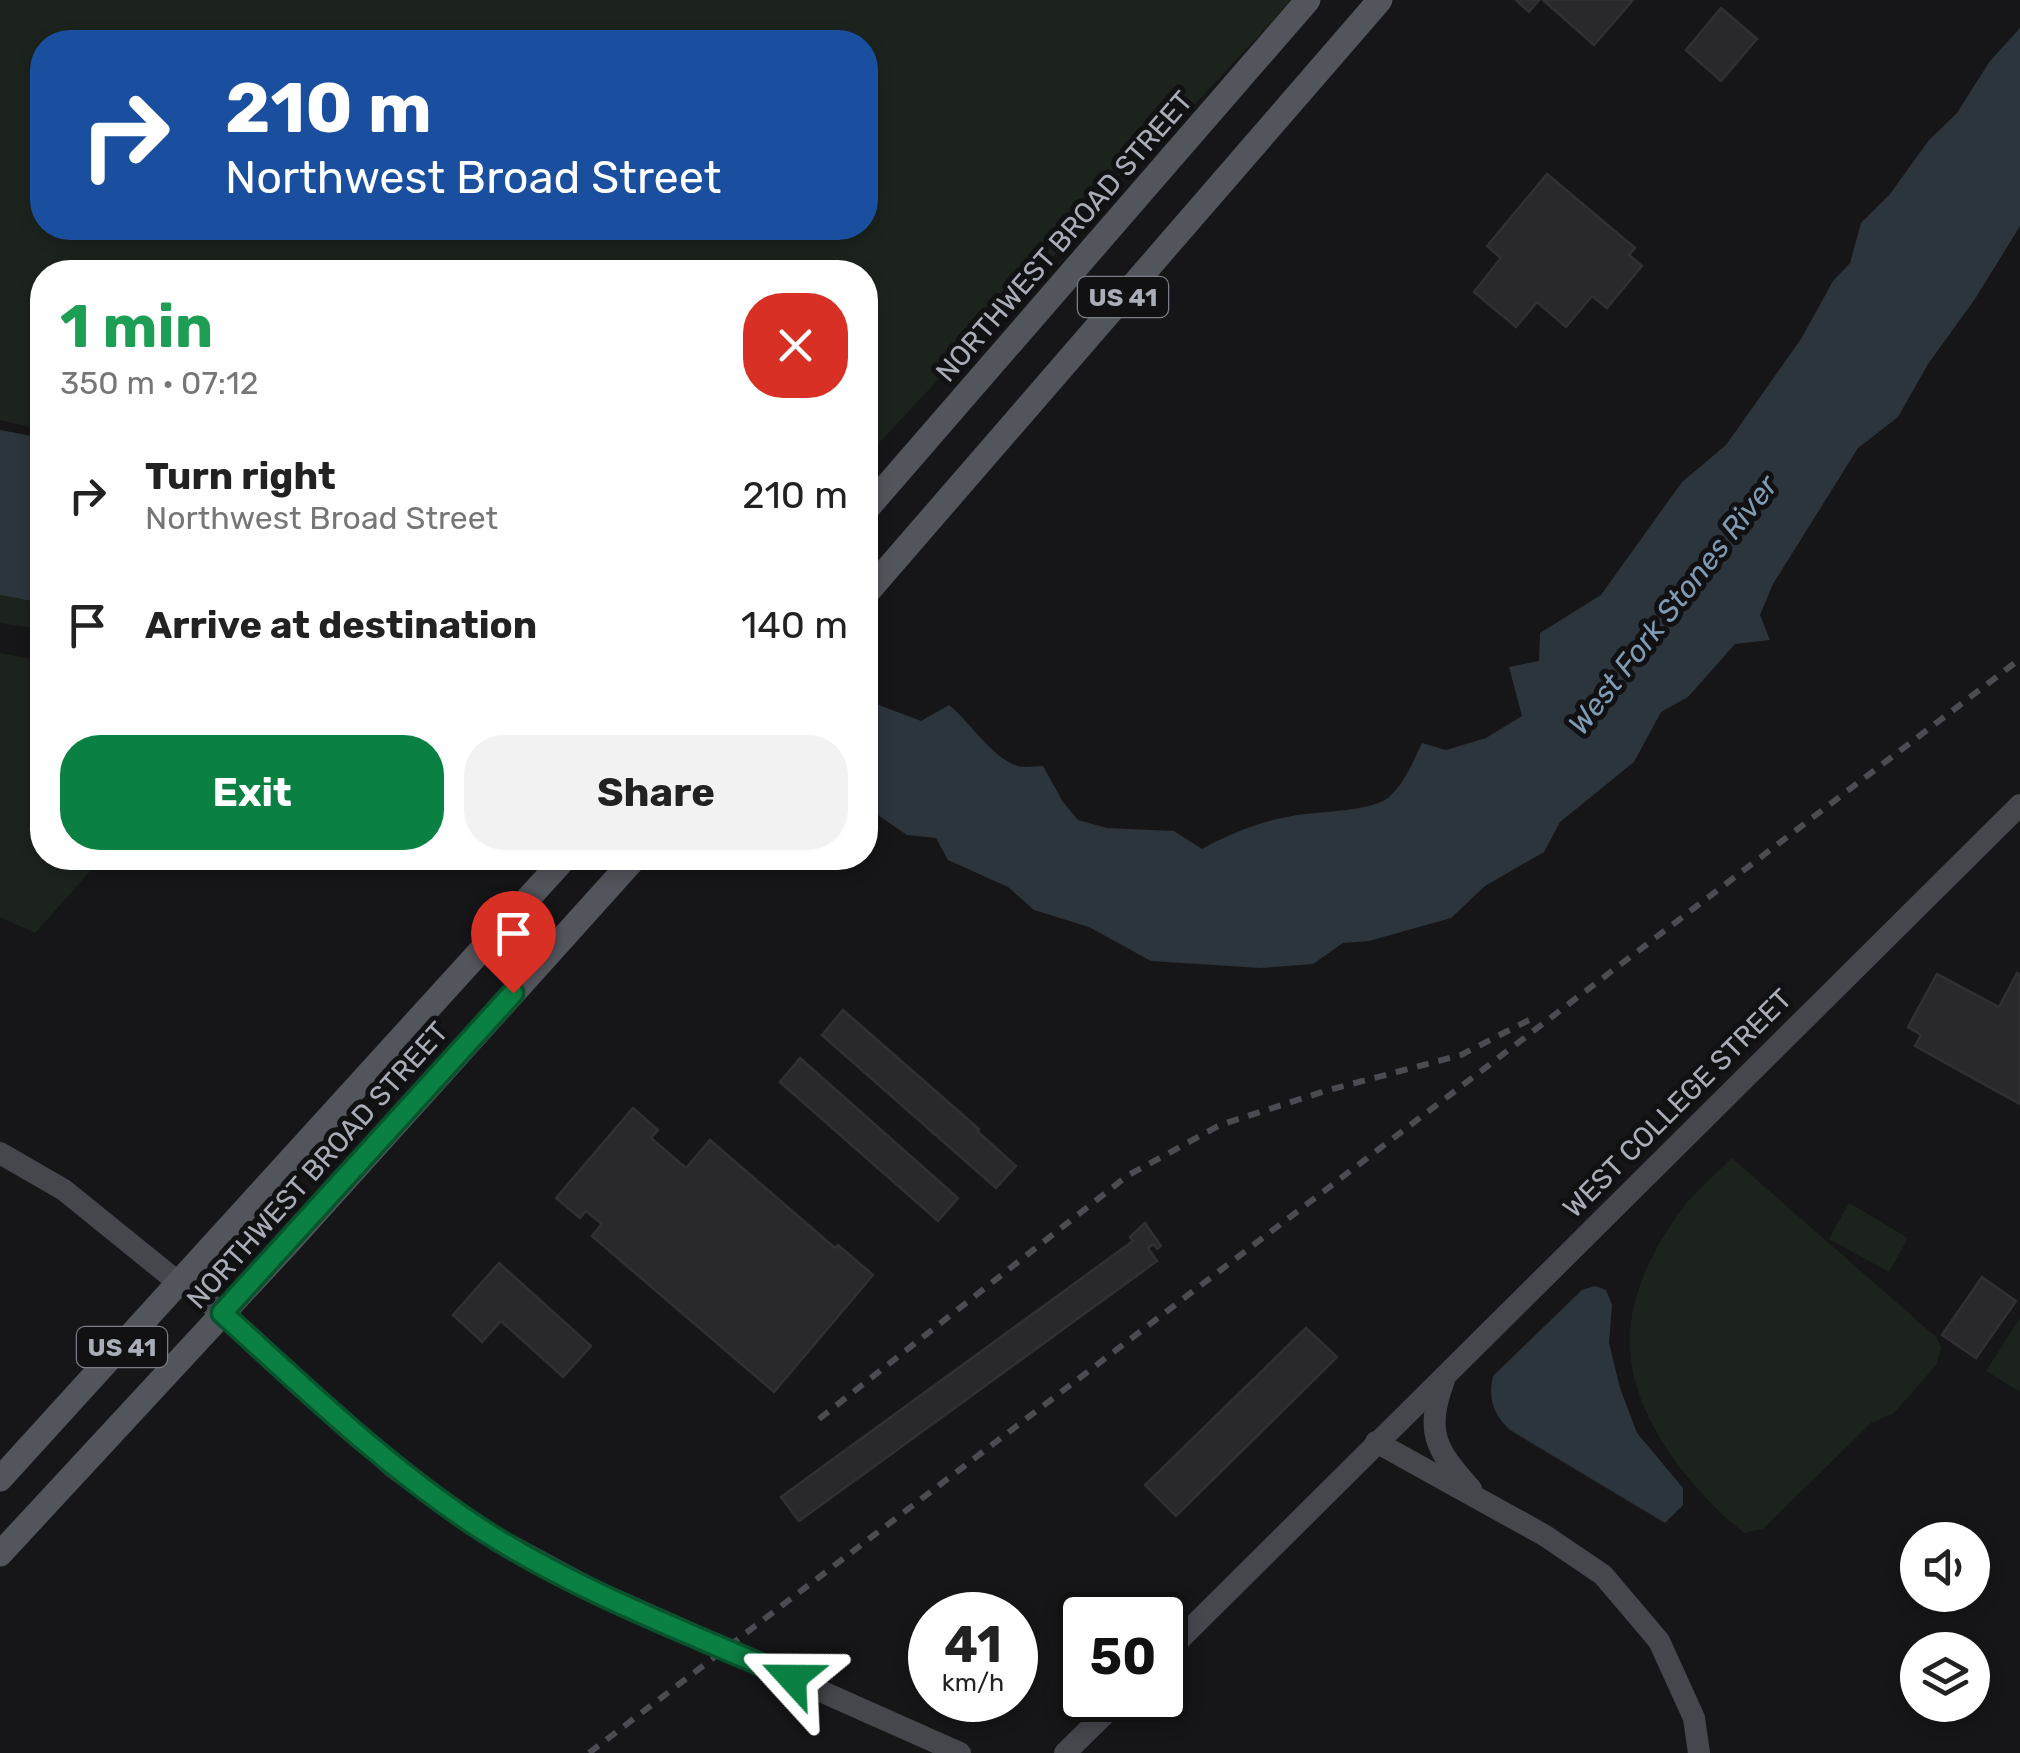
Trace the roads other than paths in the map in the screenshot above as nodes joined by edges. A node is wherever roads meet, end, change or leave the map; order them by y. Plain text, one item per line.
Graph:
1 (1308, 0) edge
2 (1373, 2) edge
3 (878, 496) edge
4 (878, 580) edge
5 (2020, 805) edge
6 (554, 870) edge
7 (624, 870) edge
8 (0, 1154) edge
9 (180, 1284) junction
10 (222, 1313) junction
11 (1446, 1373) junction
12 (1376, 1442) junction
13 (0, 1480) edge
14 (1484, 1502) junction
15 (0, 1554) edge
16 (1188, 1631) edge
17 (1096, 1722) edge
18 (960, 1753) edge
19 (1064, 1753) edge
20 (1699, 1753) edge

1 - 3 main road, NORTHWEST BROAD STREET / US 41
2 - 4 main road, US 41
5 - 11 main road, WEST COLLEGE STREET
6 - 9 main road, NORTHWEST BROAD STREET / US 41
7 - 10 main road, NORTHWEST BROAD STREET / US 41
8 - 9 main road
9 - 10 main road
9 - 13 main road, NORTHWEST BROAD STREET / US 41
10 - 15 main road, NORTHWEST BROAD STREET / US 41
10 - 18 main road, bridge
11 - 12 main road, WEST COLLEGE STREET
11 - 14 main road
12 - 14 main road
12 - 16 main road, WEST COLLEGE STREET
14 - 20 main road
17 - 19 main road

